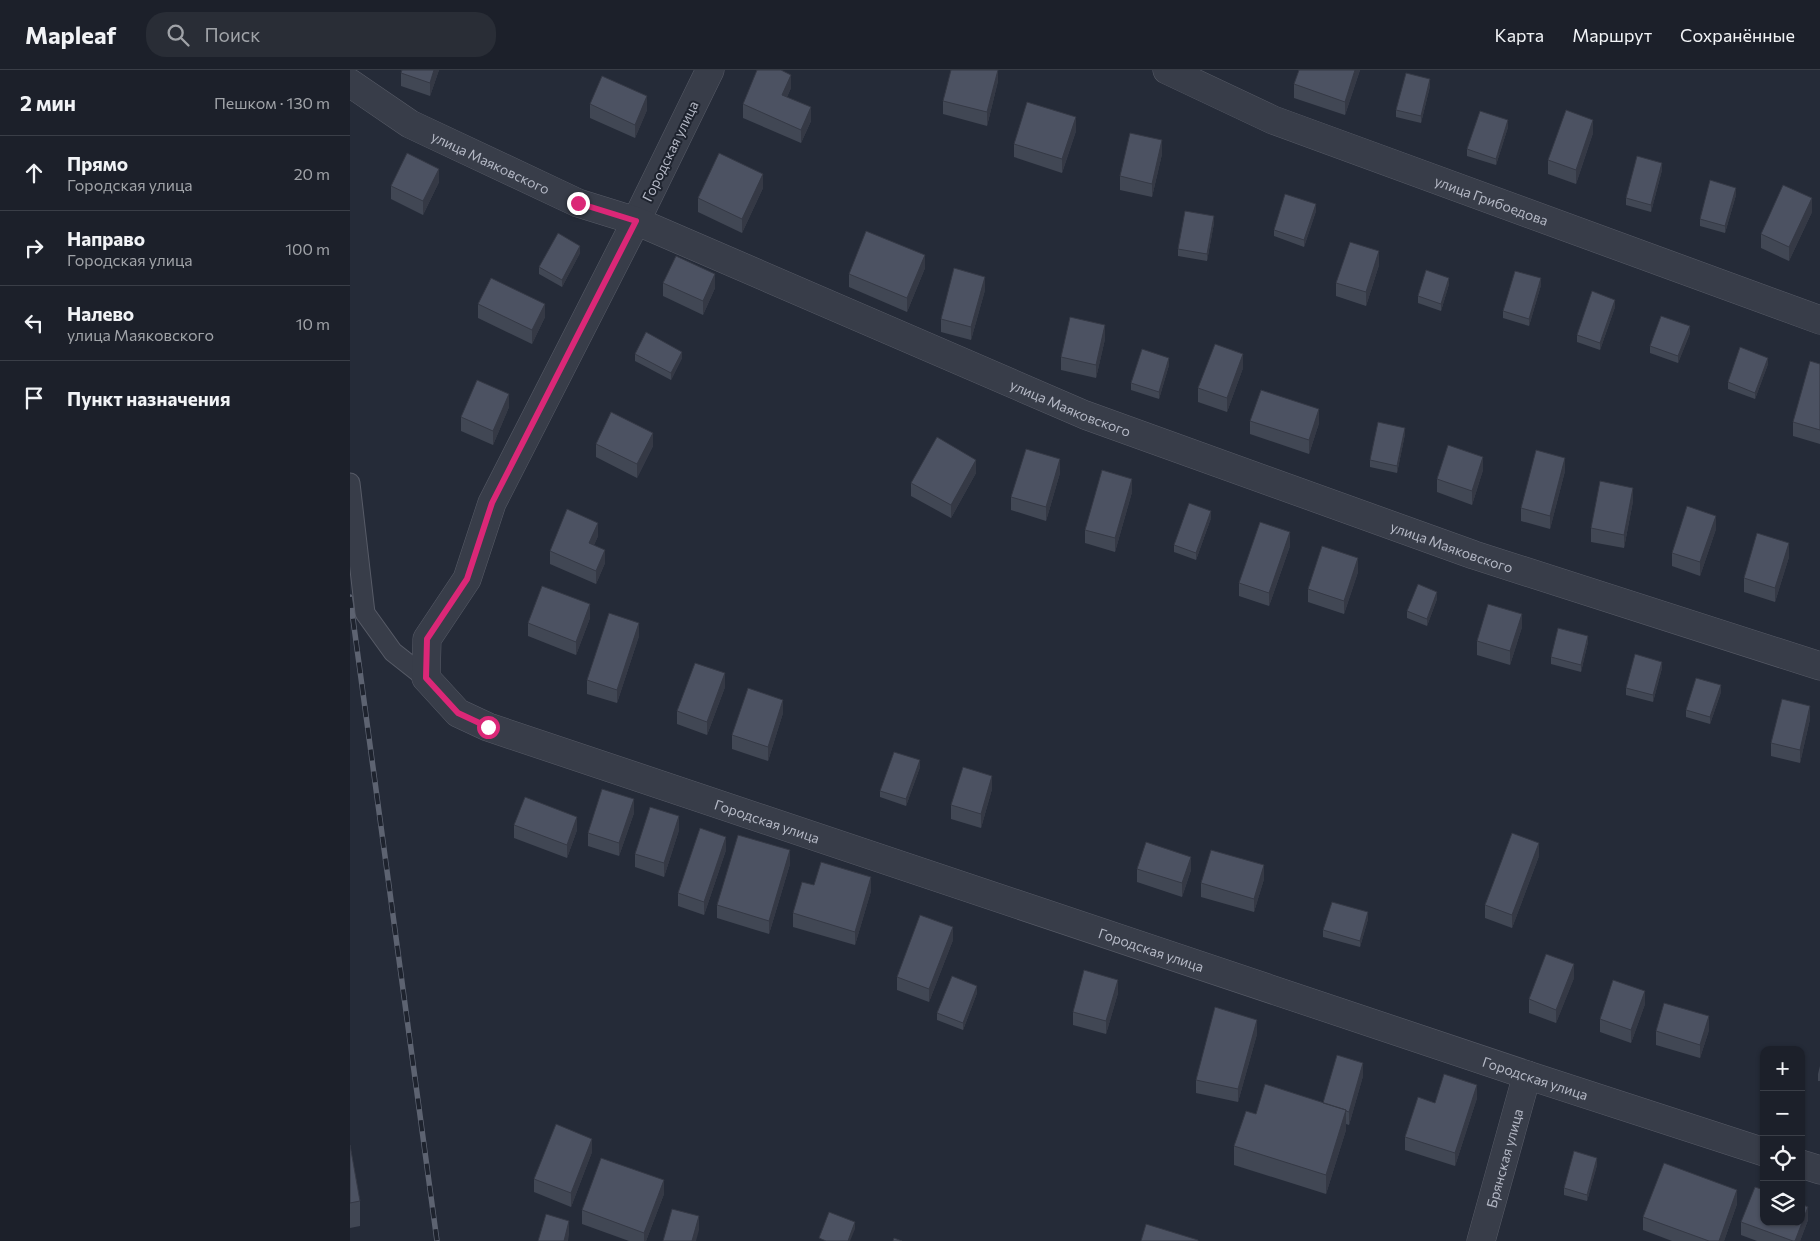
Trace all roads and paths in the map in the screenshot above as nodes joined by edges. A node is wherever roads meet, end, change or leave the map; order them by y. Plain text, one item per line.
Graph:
1 (710, 70) edge
2 (1167, 70) edge
3 (350, 83) edge
4 (636, 221) junction
5 (1820, 320) edge
6 (350, 482) edge
7 (1820, 666) edge
8 (426, 678) junction
9 (1527, 1075) junction
10 (1760, 1151) edge
11 (1805, 1165) edge
12 (1820, 1170) edge
13 (1481, 1241) edge

1 - 4 street, Городская улица
2 - 5 street, улица Грибоедова
3 - 4 street, улица Маяковского
4 - 7 street, улица Маяковского
4 - 8 street, Городская улица
6 - 8 lane
8 - 9 street, Городская улица
9 - 10 street, Городская улица
9 - 13 street, Брянская улица
11 - 12 street

